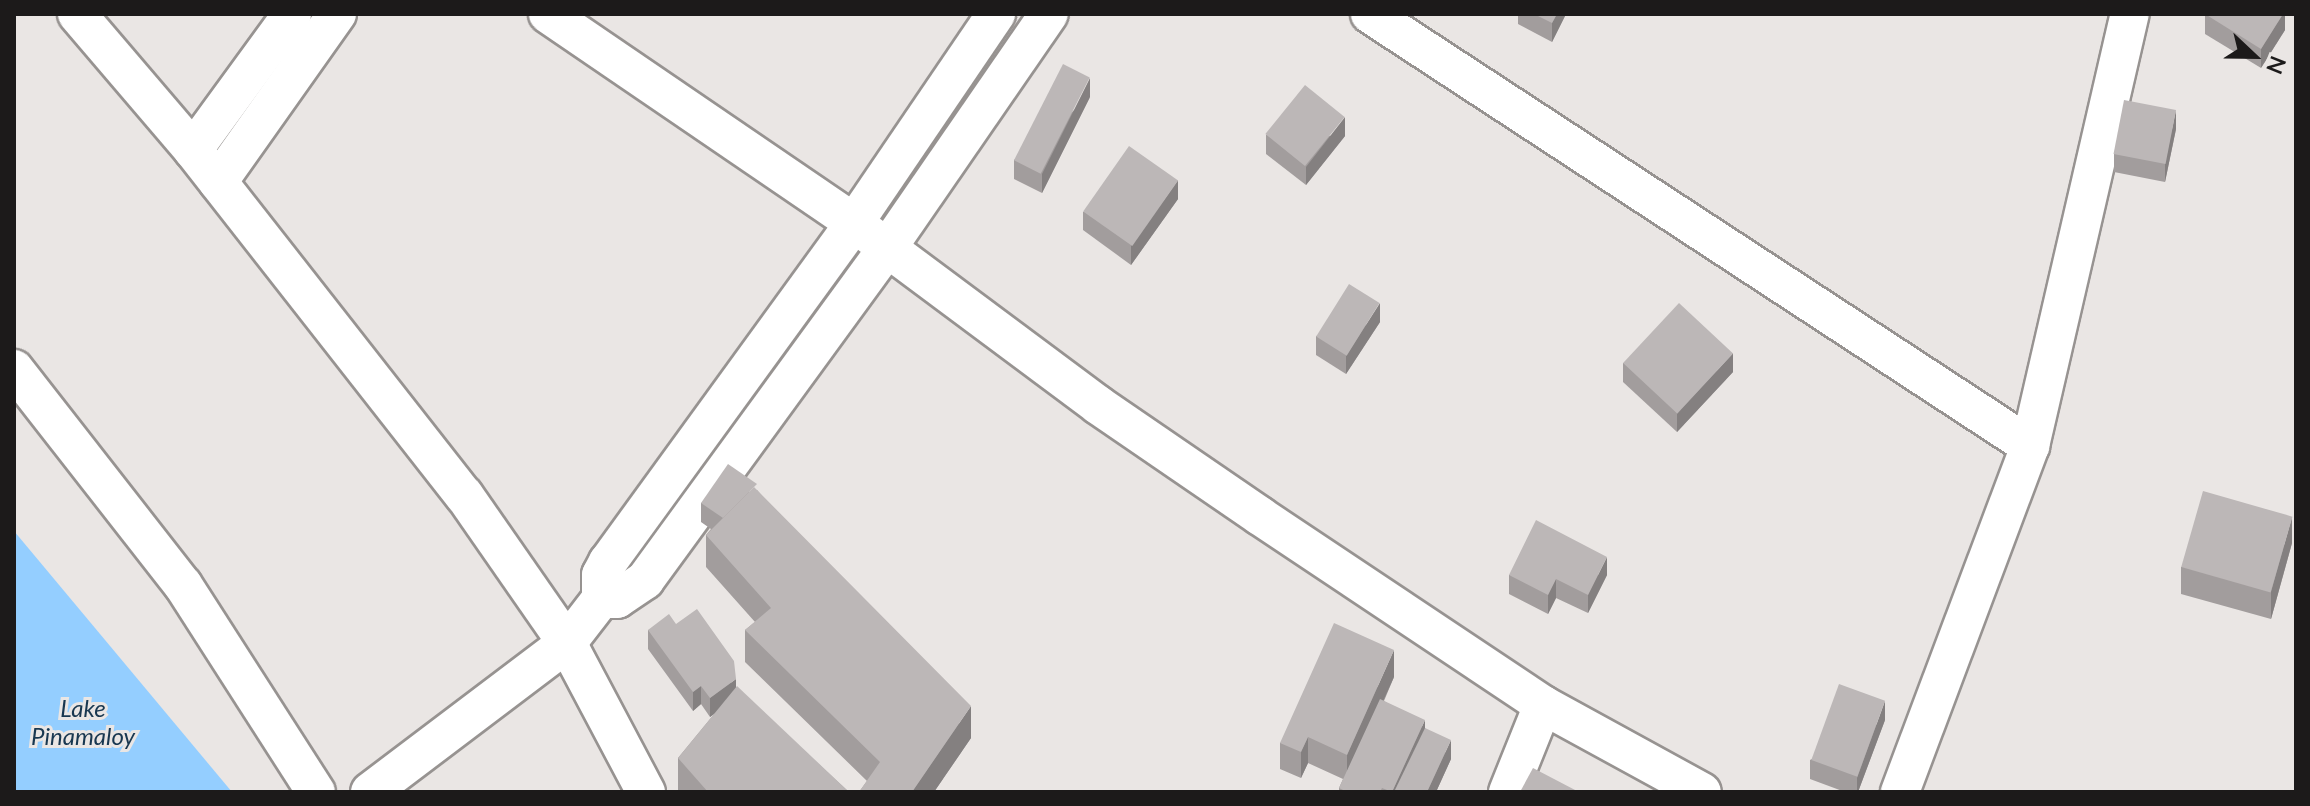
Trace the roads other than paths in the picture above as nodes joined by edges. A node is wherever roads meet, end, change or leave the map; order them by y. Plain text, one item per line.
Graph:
1 (77, 14) edge
2 (292, 14) edge
3 (337, 14) edge
4 (548, 14) edge
5 (996, 14) edge
6 (1049, 14) edge
7 (1370, 14) edge
8 (2130, 14) edge
9 (193, 150) junction
10 (218, 182) junction
11 (854, 223) junction
12 (888, 247) junction
13 (14, 369) edge
14 (2030, 446) junction
15 (601, 599) junction
16 (567, 643) junction
17 (1543, 705) junction
18 (316, 792) edge
19 (370, 792) edge
20 (646, 792) edge
21 (1508, 792) edge
22 (1702, 792) edge
23 (1900, 792) edge

1 - 9 street
2 - 9 street
3 - 10 street
4 - 11 street
5 - 11 street
6 - 12 street
7 - 14 street
8 - 14 street
9 - 10 street
10 - 16 street
11 - 12 street
11 - 15 street
12 - 15 street
12 - 17 street
13 - 18 street
14 - 23 street
15 - 16 street
16 - 19 street
16 - 20 street
17 - 21 street
17 - 22 street

